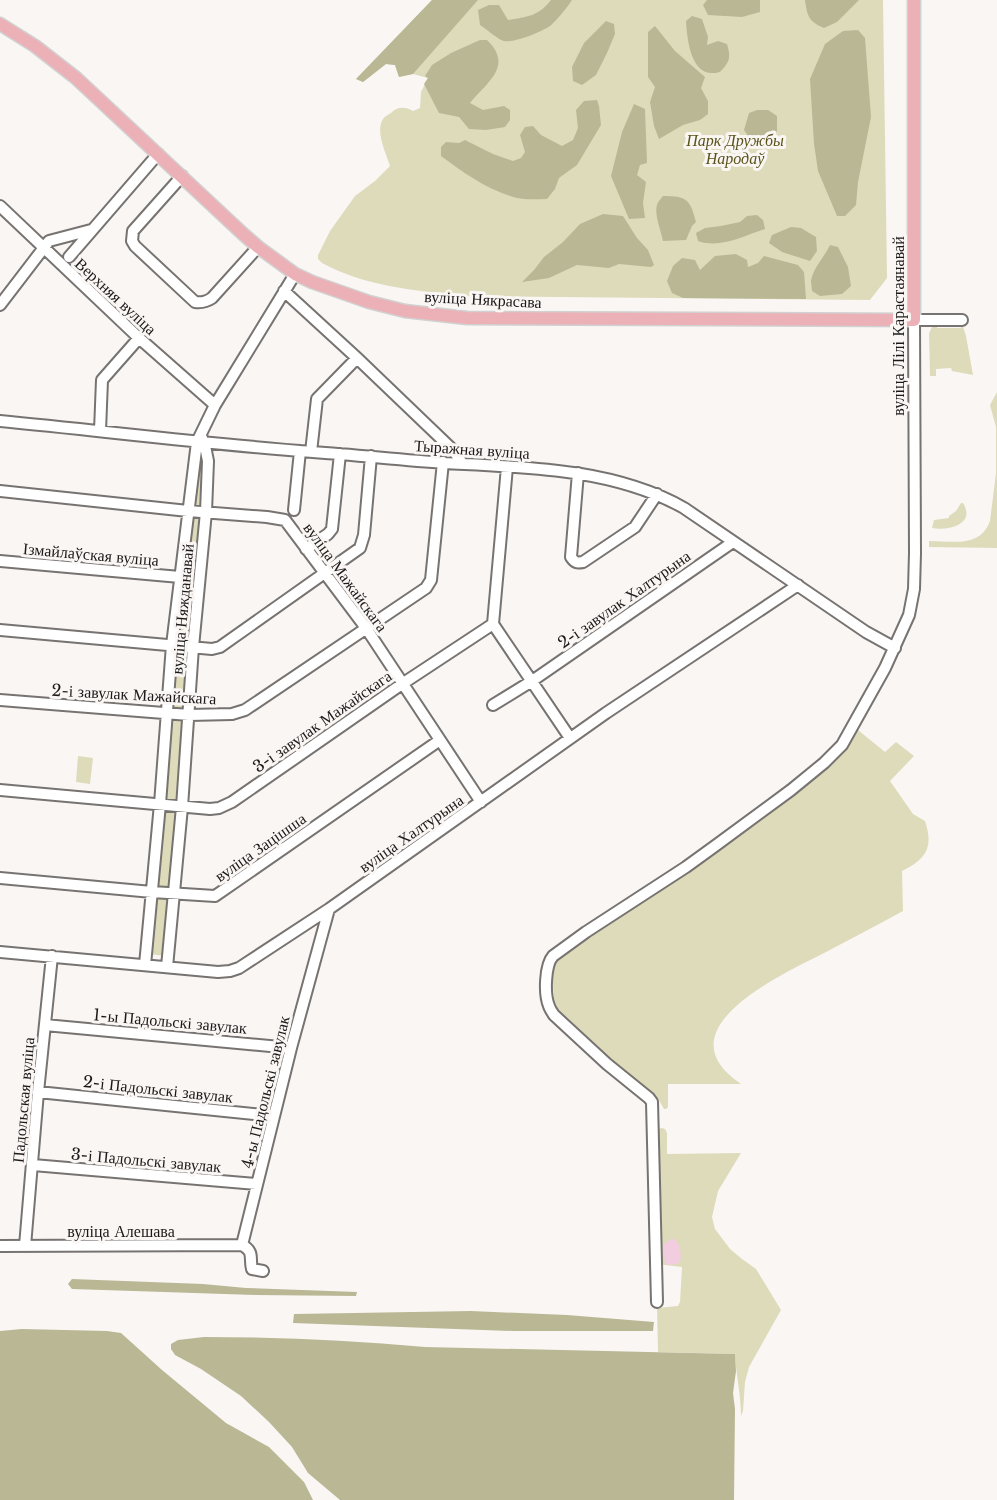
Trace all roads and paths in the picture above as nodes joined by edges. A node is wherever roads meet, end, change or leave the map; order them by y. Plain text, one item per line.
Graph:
1 (914, 0) edge
2 (0, 14) edge
3 (0, 24) edge
4 (34, 46) junction
5 (158, 154) junction
6 (182, 177) junction
7 (0, 206) edge
8 (92, 230) junction
9 (258, 247) junction
10 (43, 248) junction
11 (69, 257) dead end
12 (295, 274) junction
13 (284, 291) junction
14 (0, 305) edge
15 (914, 320) junction
16 (962, 320) dead end
17 (139, 338) junction
18 (357, 358) junction
19 (215, 405) junction
20 (0, 421) edge
21 (100, 431) junction
22 (200, 440) junction
23 (305, 451) junction
24 (340, 454) junction
25 (371, 456) junction
26 (443, 462) junction
27 (462, 463) junction
28 (507, 467) junction
29 (578, 473) junction
30 (0, 490) edge
31 (657, 494) junction
32 (294, 510) dead end
33 (188, 511) junction
34 (206, 512) junction
35 (733, 542) junction
36 (306, 549) junction
37 (0, 561) edge
38 (324, 574) junction
39 (180, 577) junction
40 (798, 585) junction
41 (493, 624) junction
42 (366, 628) junction
43 (0, 630) edge
44 (172, 645) junction
45 (193, 647) junction
46 (895, 648) junction
47 (532, 681) junction
48 (402, 684) junction
49 (0, 700) edge
50 (493, 705) dead end
51 (166, 713) junction
52 (189, 715) junction
53 (570, 738) junction
54 (440, 740) junction
55 (0, 790) edge
56 (481, 802) junction
57 (160, 804) junction
58 (182, 807) junction
59 (0, 878) edge
60 (152, 892) junction
61 (174, 894) junction
62 (329, 909) junction
63 (0, 952) edge
64 (52, 956) junction
65 (145, 966) junction
66 (167, 968) junction
67 (45, 1025) junction
68 (291, 1048) junction
69 (38, 1092) junction
70 (274, 1116) junction
71 (33, 1165) junction
72 (257, 1184) junction
73 (242, 1245) junction
74 (0, 1246) edge
75 (25, 1246) junction
76 (262, 1271) dead end
77 (657, 1302) dead end

1 - 15 main road, вуліца Лілі Карастаянавай
2 - 4 main road, вуліца Някрасава
3 - 4 main road, вуліца Някрасава
4 - 5 main road, вуліца Някрасава
5 - 6 main road, вуліца Някрасава
5 - 8 street
6 - 9 main road, вуліца Някрасава
6 - 9 street
7 - 10 street, Верхняя вуліца
8 - 10 street
8 - 11 street
9 - 12 main road, вуліца Някрасава
10 - 14 street
10 - 17 street, Верхняя вуліца
12 - 13 street, вуліца Няжданавай
12 - 15 main road, вуліца Някрасава
13 - 18 street
13 - 19 street, вуліца Няжданавай
15 - 16 street
15 - 46 street, вуліца Лілі Карастаянавай
17 - 19 street, Верхняя вуліца
17 - 21 street
18 - 23 street
18 - 27 street
19 - 22 street, вуліца Няжданавай
20 - 21 street, Тыражная вуліца
21 - 22 street, Тыражная вуліца
22 - 23 street, Тыражная вуліца
22 - 33 street, вуліца Няжданавай
22 - 34 street, вуліца Няжданавай
23 - 24 street, Тыражная вуліца
23 - 32 street
24 - 25 street, Тыражная вуліца
24 - 36 street
25 - 26 street, Тыражная вуліца
25 - 38 street
26 - 27 street, Тыражная вуліца
26 - 42 street, 2-і завулак Мажайскага
27 - 28 street, Тыражная вуліца
28 - 29 street, Тыражная вуліца
28 - 41 street
29 - 31 street, Тыражная вуліца
29 - 31 street
30 - 33 street, вуліца Мажайскага
31 - 35 street, Тыражная вуліца
33 - 34 street, вуліца Мажайскага
33 - 39 street, вуліца Няжданавай
34 - 36 street, вуліца Мажайскага
34 - 45 street, вуліца Няжданавай
35 - 40 street, Тыражная вуліца
35 - 47 street, 2-і завулак Халтурына
36 - 38 street, вуліца Мажайскага
37 - 39 street, Ізмайлаўская вуліца
38 - 42 street, вуліца Мажайскага
38 - 45 street
39 - 44 street, вуліца Няжданавай
40 - 46 street, Тыражная вуліца
40 - 53 street, вуліца Халтурына
41 - 47 street
41 - 48 street, 3-і завулак Мажайскага
42 - 48 street, вуліца Мажайскага
42 - 52 street, 2-і завулак Мажайскага
43 - 44 street
44 - 45 street
44 - 51 street, вуліца Няжданавай
45 - 52 street, вуліца Няжданавай
46 - 77 street, вуліца Лілі Карастаянавай
47 - 50 street, 2-і завулак Халтурына
47 - 53 street
48 - 54 street, вуліца Мажайскага
48 - 58 street, 3-і завулак Мажайскага
49 - 51 street, 2-і завулак Мажайскага
51 - 52 street, 2-і завулак Мажайскага
51 - 57 street, вуліца Няжданавай
52 - 58 street, вуліца Няжданавай
53 - 56 street, вуліца Халтурына
54 - 56 street, вуліца Мажайскага
54 - 61 street, вуліца Зацішша
55 - 57 street, 3-і завулак Мажайскага
56 - 62 street, вуліца Халтурына
57 - 58 street, 3-і завулак Мажайскага
57 - 60 street, вуліца Няжданавай
58 - 61 street, вуліца Няжданавай
59 - 60 street, вуліца Зацішша
60 - 61 street, вуліца Зацішша
60 - 65 street, вуліца Няжданавай
61 - 66 street, вуліца Няжданавай
62 - 66 street, вуліца Халтурына
62 - 68 street, 4-ы Падольскі завулак
63 - 64 street, вуліца Халтурына
64 - 65 street, вуліца Халтурына
64 - 67 street, Падольская вуліца
65 - 66 street, вуліца Халтурына
67 - 68 street, 1-ы Падольскі завулак
67 - 69 street, Падольская вуліца
68 - 70 street, 4-ы Падольскі завулак
69 - 70 street, 2-і Падольскі завулак
69 - 71 street, Падольская вуліца
70 - 72 street, 4-ы Падольскі завулак
71 - 72 street, 3-і Падольскі завулак
71 - 75 street, Падольская вуліца
72 - 73 street, 4-ы Падольскі завулак
73 - 75 street, вуліца Алешава
73 - 76 street
74 - 75 street, вуліца Алешава

